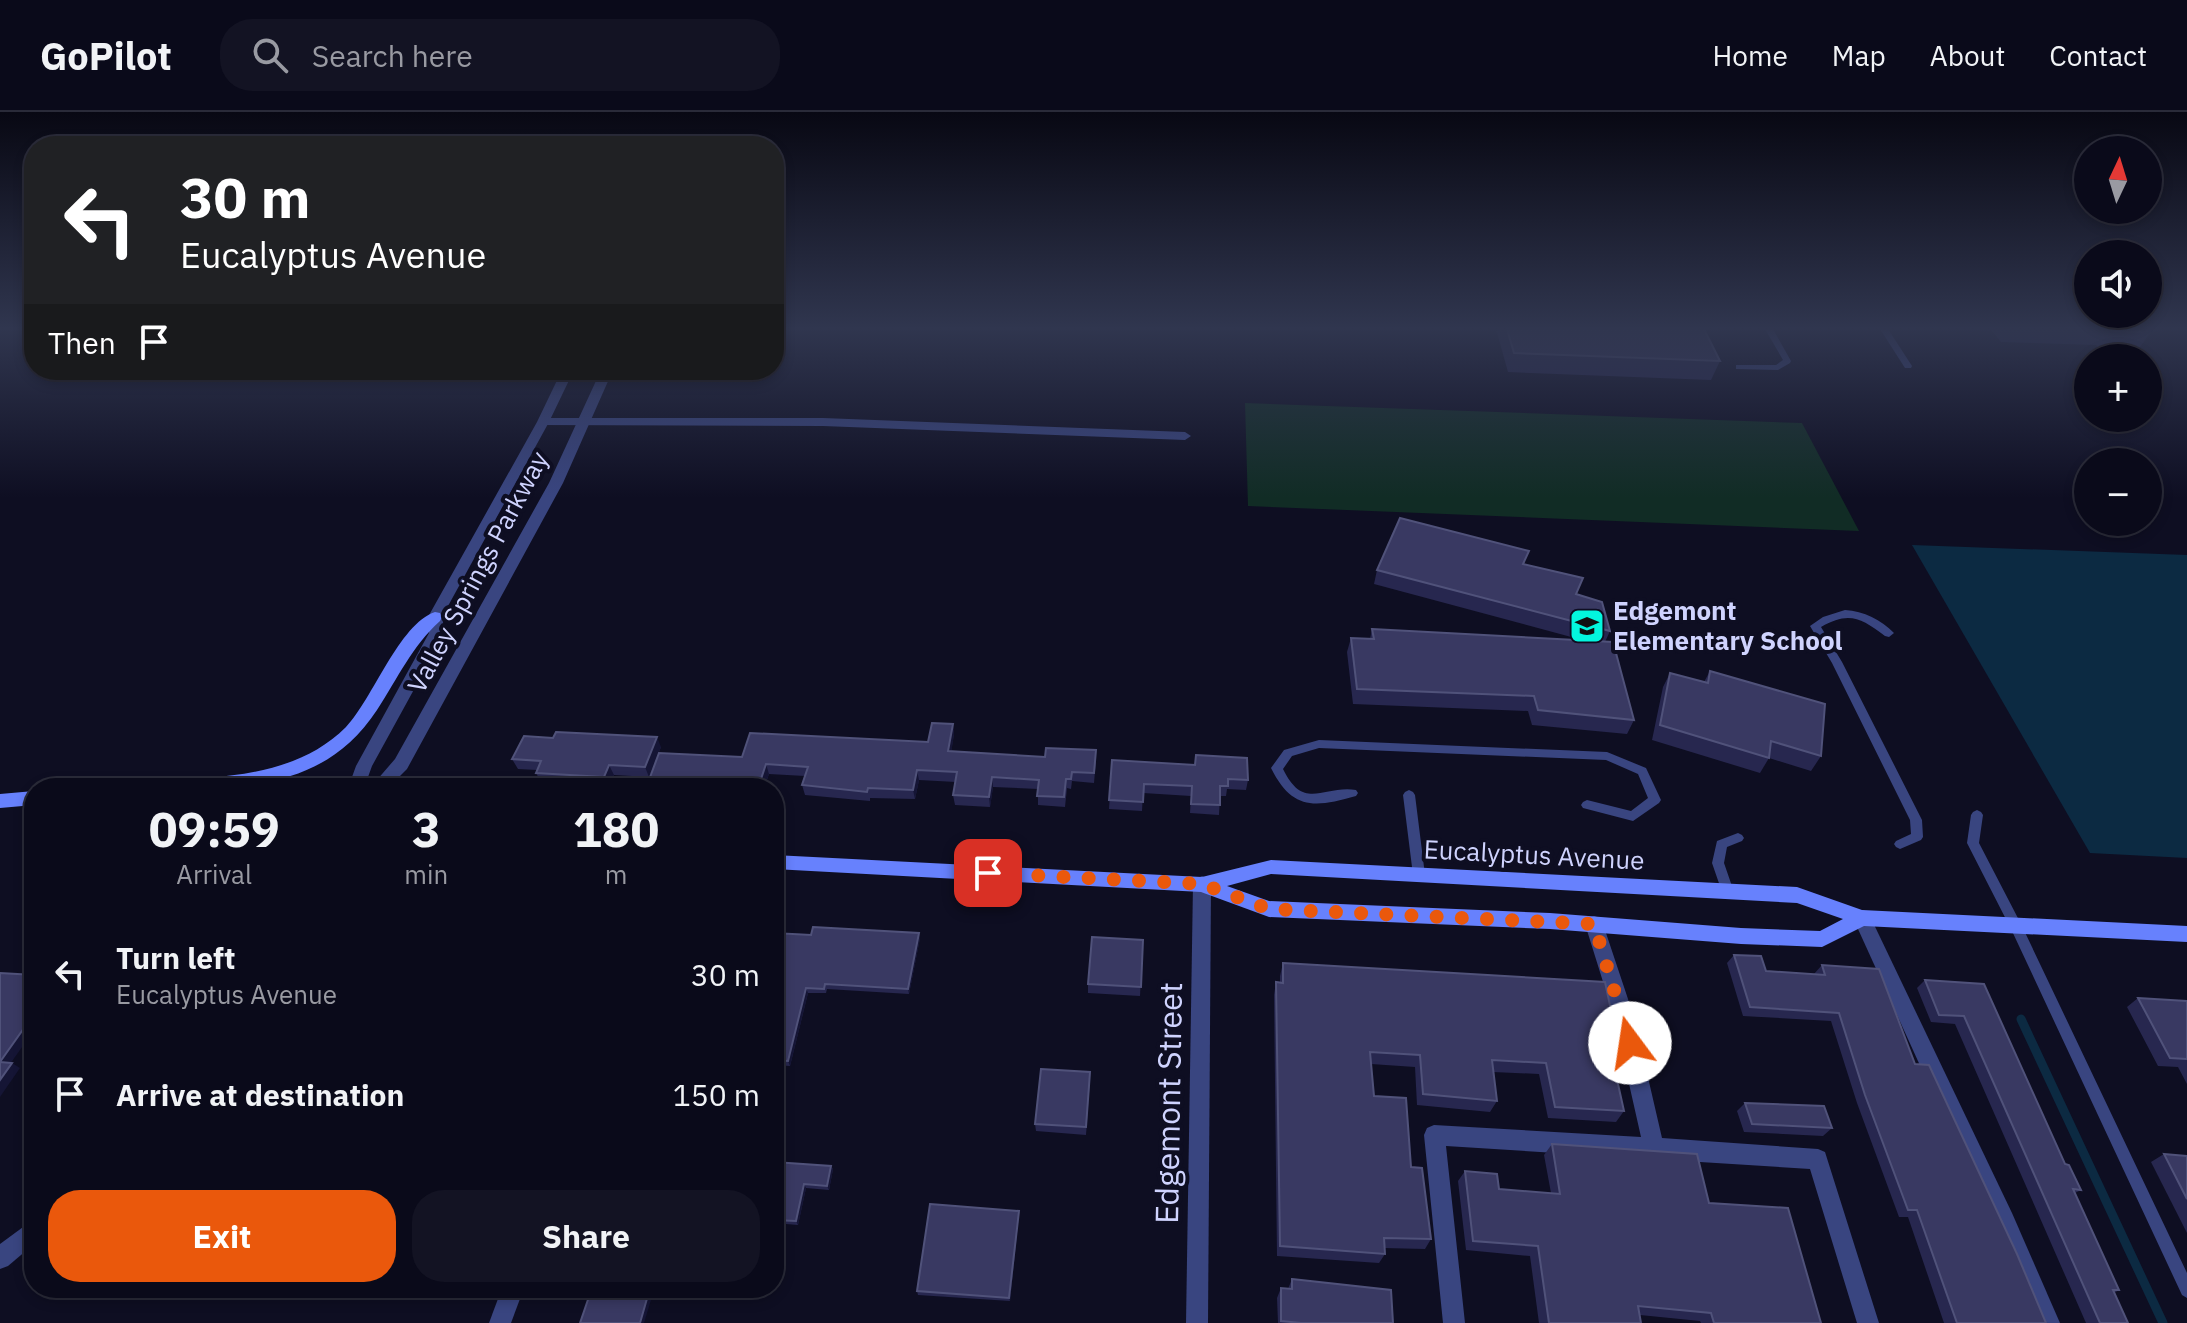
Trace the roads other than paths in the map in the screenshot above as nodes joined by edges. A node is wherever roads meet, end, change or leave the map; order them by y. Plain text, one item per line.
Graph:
1 (561, 386) edge
2 (600, 386) edge
3 (543, 422) junction
4 (584, 422) junction
5 (1185, 436) dead end
6 (435, 617) junction
7 (1889, 633) dead end
8 (264, 778) edge
9 (360, 778) edge
10 (388, 778) edge
11 (1352, 793) dead end
12 (1409, 795) dead end
13 (24, 799) edge
14 (0, 803) edge
15 (1587, 805) dead end
16 (24, 806) edge
17 (1977, 815) dead end
18 (1738, 838) dead end
19 (1900, 844) dead end
20 (784, 863) edge
21 (1419, 875) junction
22 (1202, 884) junction
23 (1728, 892) junction
24 (1862, 918) junction
25 (1594, 924) junction
26 (2017, 928) junction
27 (2187, 934) edge
28 (1654, 1148) junction
29 (24, 1238) edge
30 (0, 1258) edge
31 (2187, 1290) edge
32 (509, 1298) edge
33 (500, 1323) edge
34 (1197, 1323) edge
35 (1454, 1323) edge
36 (1868, 1323) edge
37 (2049, 1323) edge

1 - 3 street, Valley Springs Parkway
2 - 4 street, Valley Springs Parkway
3 - 4 street
3 - 6 street, Valley Springs Parkway
4 - 5 street
4 - 10 street, Valley Springs Parkway
6 - 8 main road
6 - 9 street, Valley Springs Parkway
7 - 19 lane
11 - 15 lane
12 - 21 lane
13 - 14 main road
14 - 16 main road
17 - 26 lane
18 - 23 lane
20 - 22 main road, Eucalyptus Avenue
21 - 22 main road, Eucalyptus Avenue
21 - 23 main road, Eucalyptus Avenue
22 - 25 main road, Eucalyptus Avenue
22 - 34 street, Edgemont Street
23 - 24 main road, Eucalyptus Avenue
24 - 25 main road, Eucalyptus Avenue
24 - 26 main road, Eucalyptus Avenue
24 - 37 street
25 - 28 street
26 - 27 main road, Eucalyptus Avenue
26 - 31 lane
28 - 35 street
28 - 36 street
29 - 30 street
32 - 33 street

